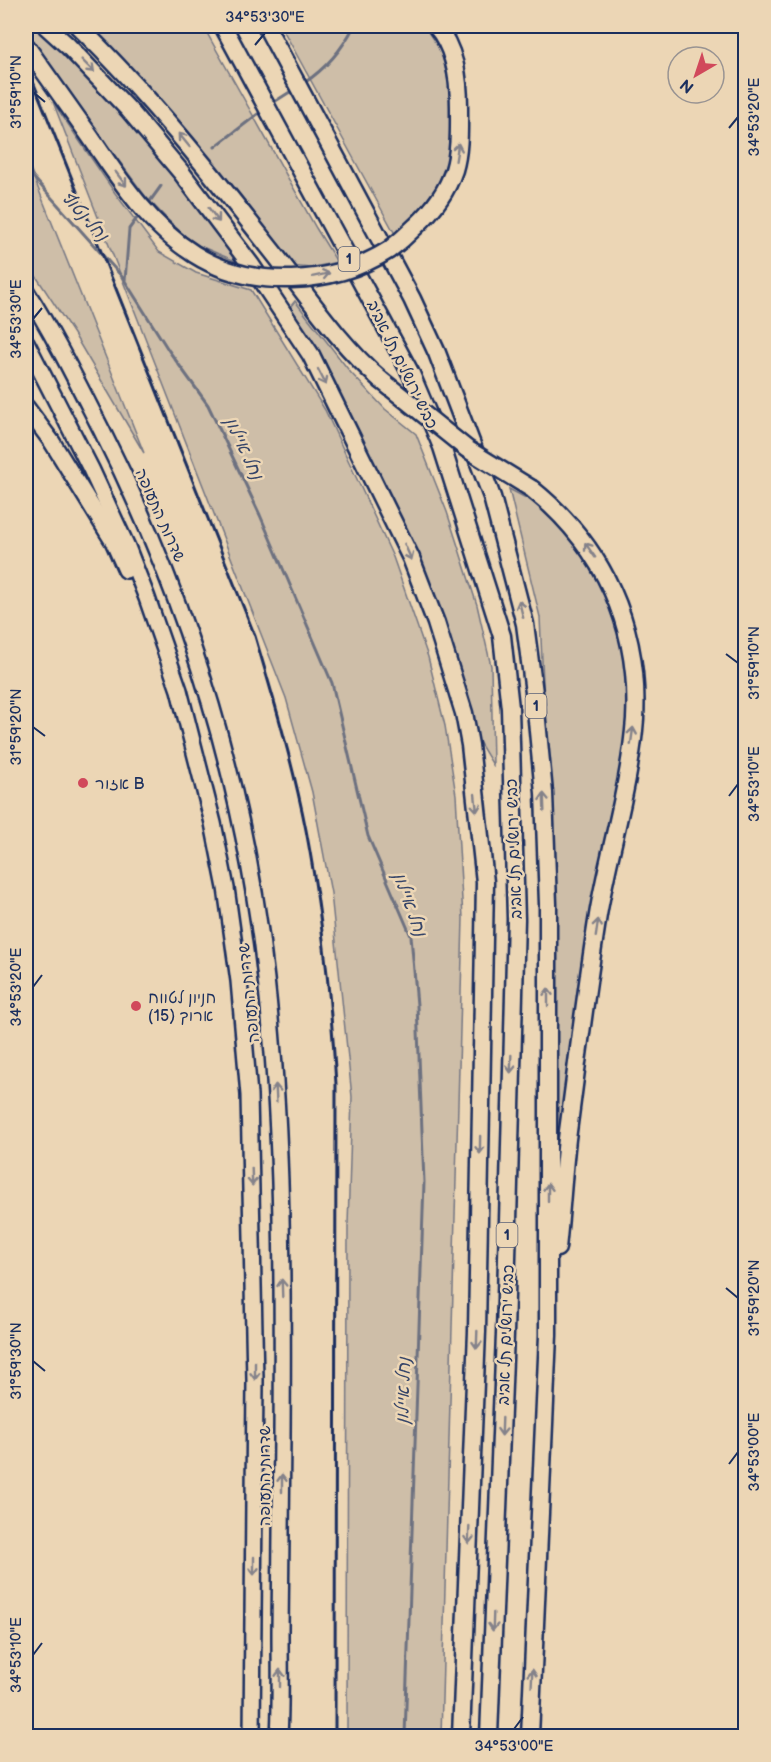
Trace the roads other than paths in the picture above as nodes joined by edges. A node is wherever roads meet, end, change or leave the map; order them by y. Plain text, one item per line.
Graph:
1 (46, 26) edge
2 (78, 26) edge
3 (223, 26) edge
4 (267, 26) edge
5 (436, 26) edge
6 (26, 46) edge
7 (26, 291) edge
8 (26, 342) edge
9 (26, 407) edge
10 (168, 656) junction
11 (548, 1335) junction
12 (252, 1737) edge
13 (279, 1737) edge
14 (461, 1737) edge
15 (489, 1737) edge
16 (530, 1737) edge

1 -> 14 highway
11 -> 2 highway, bridge
3 -> 15 highway, כביש ירושלים תל אביב / 1
11 -> 4 highway, כביש ירושלים תל אביב / 1
6 -> 5 highway, bridge
13 -> 7 main road, שדרות התעופה
8 - 10 main road, שדרות התעופה
9 - 10 main road
10 -> 12 main road, שדרות התעופה
16 -> 11 highway, כביש ירושלים תל אביב / 1

